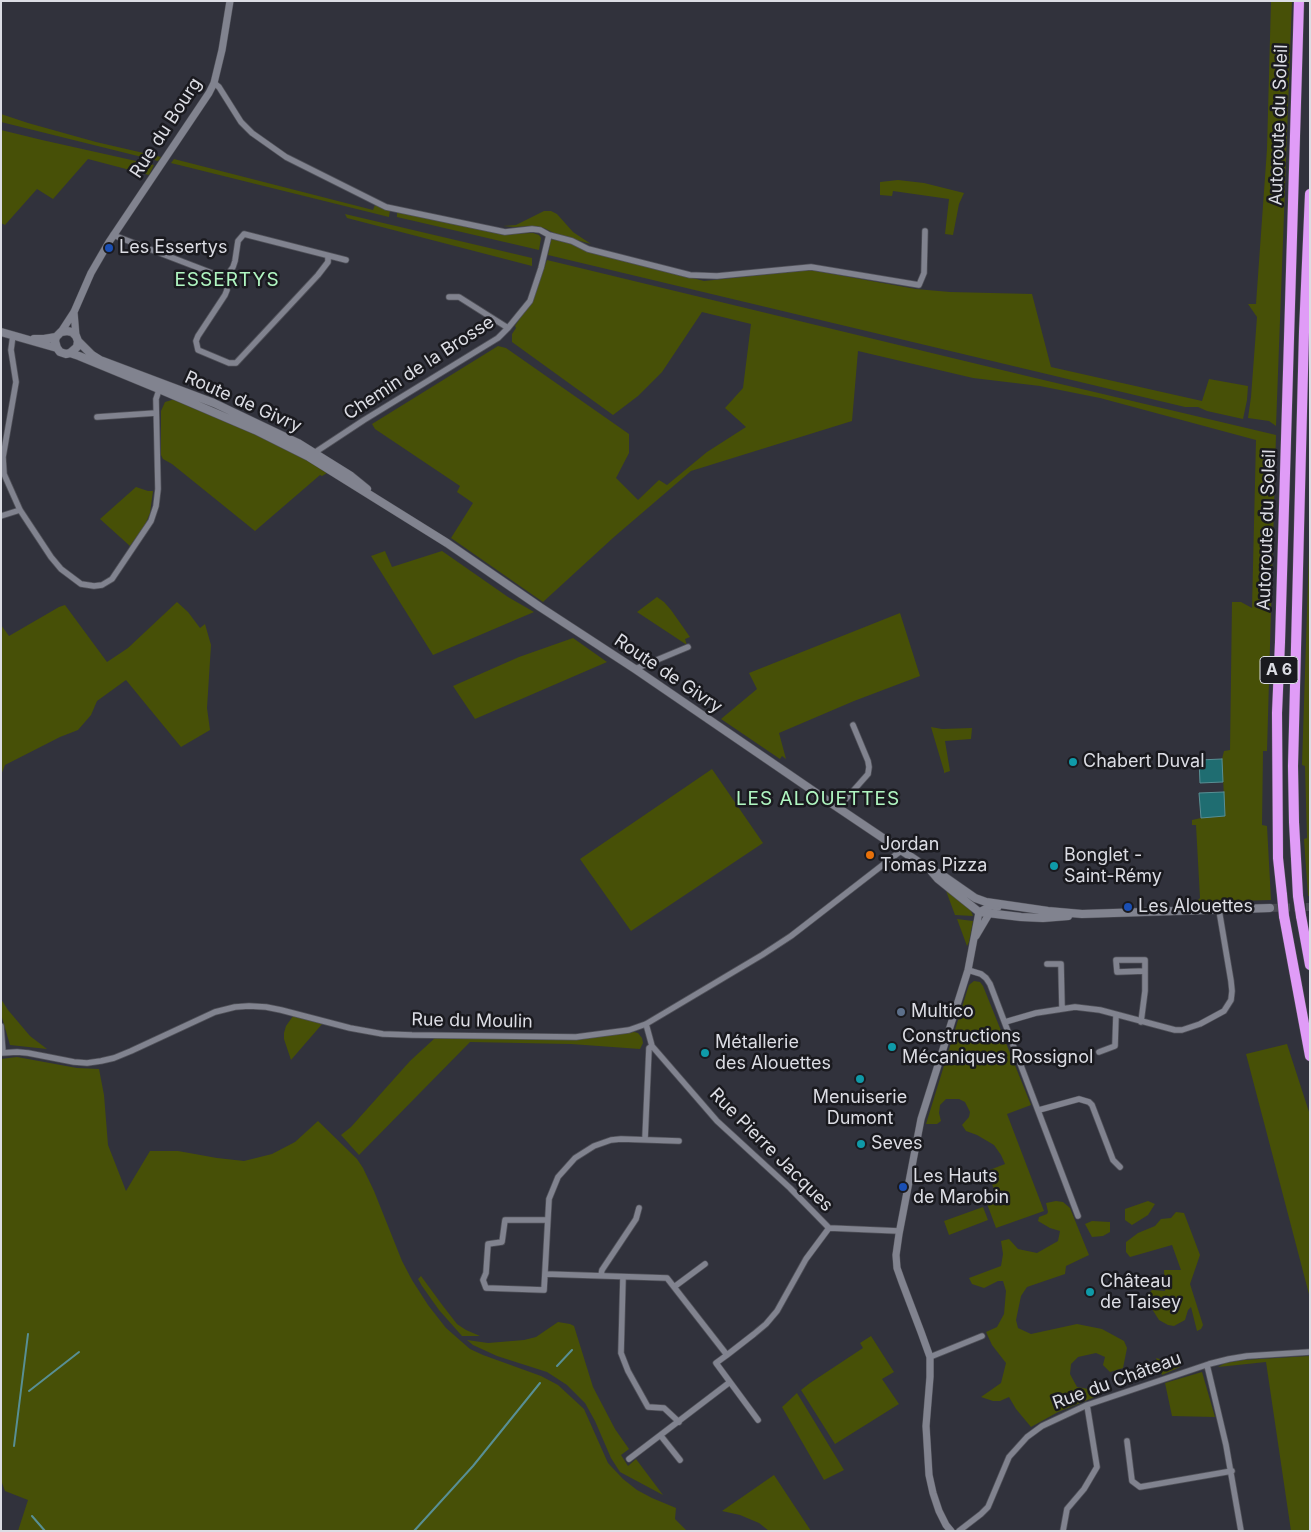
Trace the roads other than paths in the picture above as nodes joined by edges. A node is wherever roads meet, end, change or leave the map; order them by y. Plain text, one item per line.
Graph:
1 (230, 1) edge
2 (1299, 1) edge
3 (214, 83) junction
4 (1310, 194) edge
5 (925, 231) dead end
6 (114, 235) junction
7 (549, 235) junction
8 (328, 256) junction
9 (346, 260) dead end
10 (225, 278) junction
11 (449, 297) dead end
12 (74, 312) junction
13 (508, 328) junction
14 (1, 332) edge
15 (59, 334) junction
16 (13, 335) junction
17 (27, 339) junction
18 (77, 339) junction
19 (56, 348) junction
20 (70, 353) junction
21 (160, 386) junction
22 (156, 413) junction
23 (97, 417) dead end
24 (312, 455) junction
25 (20, 510) junction
26 (1, 516) edge
27 (688, 647) dead end
28 (635, 669) junction
29 (853, 725) dead end
30 (838, 808) junction
31 (902, 850) junction
32 (929, 869) junction
33 (987, 908) junction
34 (1270, 908) tunnel mouth
35 (1219, 910) junction
36 (979, 912) junction
37 (1082, 914) junction
38 (974, 941) junction
39 (1047, 964) dead end
40 (1310, 965) edge
41 (968, 970) junction
42 (1145, 971) junction
43 (1062, 1008) junction
44 (1116, 1014) junction
45 (1004, 1022) junction
46 (1141, 1022) junction
47 (646, 1024) junction
48 (1, 1026) edge
49 (652, 1046) junction
50 (1099, 1052) dead end
51 (2, 1053) edge
52 (1310, 1056) edge
53 (1039, 1110) junction
54 (645, 1139) junction
55 (679, 1141) dead end
56 (1120, 1167) dead end
57 (640, 1208) dead end
58 (1078, 1216) dead end
59 (547, 1220) junction
60 (829, 1228) junction
61 (899, 1231) junction
62 (705, 1264) dead end
63 (545, 1274) junction
64 (601, 1275) junction
65 (623, 1276) junction
66 (674, 1287) junction
67 (982, 1336) dead end
68 (1310, 1352) edge
69 (727, 1354) junction
70 (930, 1357) junction
71 (1207, 1365) junction
72 (730, 1382) junction
73 (1087, 1406) junction
74 (758, 1420) dead end
75 (680, 1422) junction
76 (661, 1436) junction
77 (1127, 1440) dead end
78 (629, 1459) dead end
79 (680, 1460) dead end
80 (1232, 1471) junction
81 (951, 1531) edge
82 (959, 1531) edge
83 (1063, 1531) edge
84 (1241, 1531) edge

1 - 3 street, Rue du Bourg
2 - 52 highway, Autoroute du Soleil / A 6, bridge
3 - 6 street, Rue du Bourg
3 - 7 street
4 - 40 highway, Autoroute du Soleil / A 6, bridge
5 - 7 street
6 - 10 street
6 - 12 street, Rue du Bourg
7 - 13 street, Chemin de la Brosse
8 - 9 street
8 - 10 street
8 - 10 street
11 - 13 street
12 - 15 street, Rue du Bourg
12 - 18 street, Rue du Bourg
13 - 24 street, Chemin de la Brosse
14 - 16 main road
15 - 17 main road
15 - 18 main road
15 - 19 main road
16 - 17 main road
16 - 25 street
17 - 19 main road
18 - 20 main road
18 - 21 main road, Route de Givry
19 - 20 main road
20 - 21 main road, Route de Givry
21 - 22 street
21 - 24 main road, Route de Givry
22 - 23 street
22 - 25 street
24 - 28 main road, Route de Givry
25 - 26 street
27 - 28 street
28 - 30 main road, Route de Givry
29 - 30 street
30 - 31 main road, Route de Givry
31 - 32 main road, Route de Givry
31 - 47 street, Rue du Moulin
32 - 33 main road, Route de Givry
32 - 36 main road, Route de Givry
33 - 36 main road, Route de Givry
33 - 37 main road, Route de Givry
33 - 37 main road, Route de Givry
33 - 38 street
34 - 35 main road, Route de Givry
35 - 37 main road, Route de Givry
35 - 46 street
36 - 38 street
38 - 41 street
39 - 43 street
41 - 45 street
41 - 61 street
42 - 42 street
42 - 46 street
43 - 44 street
43 - 45 street
44 - 46 street
44 - 50 street
45 - 53 street
47 - 49 street, Rue Pierre Jacques
47 - 51 street, Rue du Moulin
48 - 51 street
49 - 54 street
49 - 60 street, Rue Pierre Jacques
53 - 56 street
53 - 58 street
54 - 55 street
54 - 59 street
57 - 64 street
59 - 63 street
59 - 63 street
60 - 61 street
60 - 69 street, Rue Pierre Jacques
61 - 70 street
62 - 66 street
63 - 64 street
64 - 65 street
65 - 66 street
65 - 75 street
66 - 69 street
67 - 70 street
68 - 71 street, Rue du Château
69 - 72 street
70 - 81 street
71 - 73 street, Rue du Château
71 - 80 street
72 - 74 street
72 - 75 street
73 - 82 street, Rue du Château
73 - 83 street
75 - 76 street
76 - 78 street
76 - 79 street
77 - 80 street
80 - 84 street

